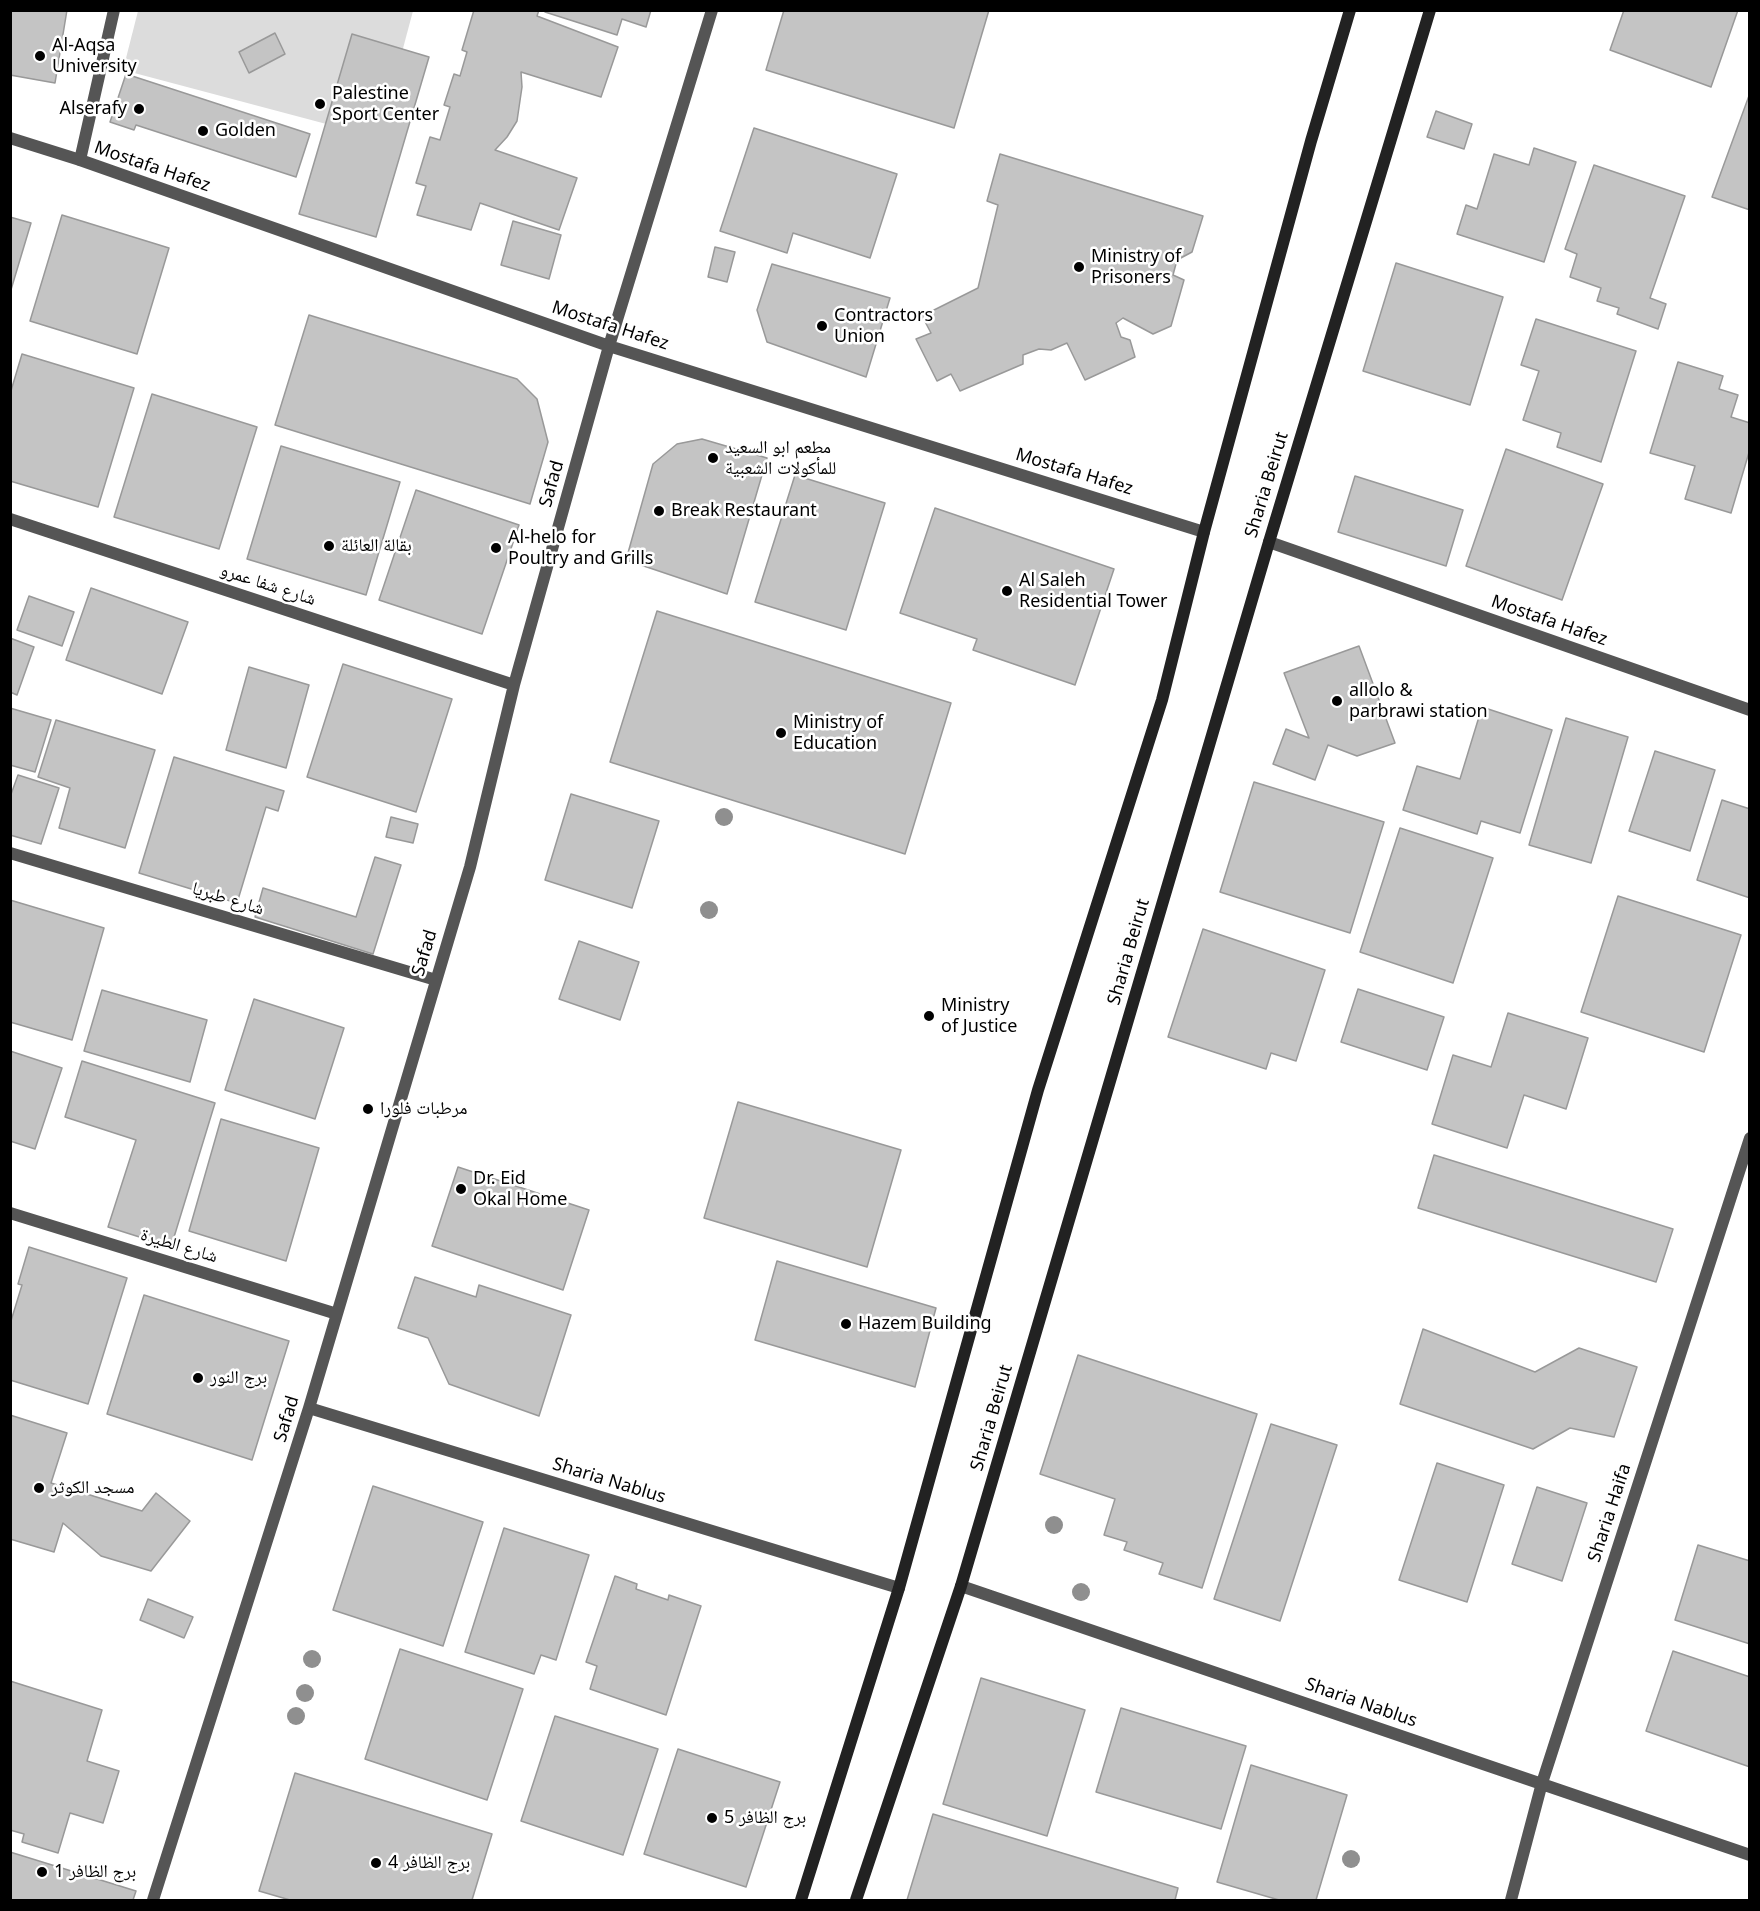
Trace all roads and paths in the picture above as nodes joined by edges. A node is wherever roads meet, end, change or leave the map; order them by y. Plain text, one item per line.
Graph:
1 (114, 10) edge
2 (712, 10) edge
3 (1350, 10) edge
4 (1430, 10) edge
5 (10, 138) edge
6 (80, 160) junction
7 (609, 346) junction
8 (10, 519) edge
9 (1204, 532) junction
10 (1269, 542) junction
11 (514, 685) junction
12 (1749, 710) edge
13 (10, 853) edge
14 (436, 980) junction
15 (1749, 1138) edge
16 (10, 1213) edge
17 (338, 1314) junction
18 (309, 1408) junction
19 (961, 1586) junction
20 (899, 1588) junction
21 (1542, 1783) junction
22 (1749, 1855) edge
23 (153, 1900) edge
24 (801, 1900) edge
25 (856, 1900) edge
26 (1510, 1900) edge

1 - 6 street
2 - 7 street, Safad
3 - 9 main road
4 - 10 main road, Sharia Beirut
5 - 6 street, Mostafa Hafez
6 - 7 street, Mostafa Hafez
7 - 9 street, Mostafa Hafez
7 - 11 street, Safad
8 - 11 street, شارع شفا عمرو
9 - 20 main road
10 - 12 street, Mostafa Hafez
10 - 19 main road, Sharia Beirut
11 - 14 street, Safad
13 - 14 street, شارع طبريا
14 - 17 street, Safad
15 - 21 street, Sharia Haifa
16 - 17 street, شارع الطيرة
17 - 18 street, Safad
18 - 20 street, Sharia Nablus
18 - 23 street, Safad
19 - 21 street, Sharia Nablus
19 - 25 main road, Sharia Beirut
20 - 24 main road
21 - 22 street, Sharia Nablus
21 - 26 street, Sharia Haifa

